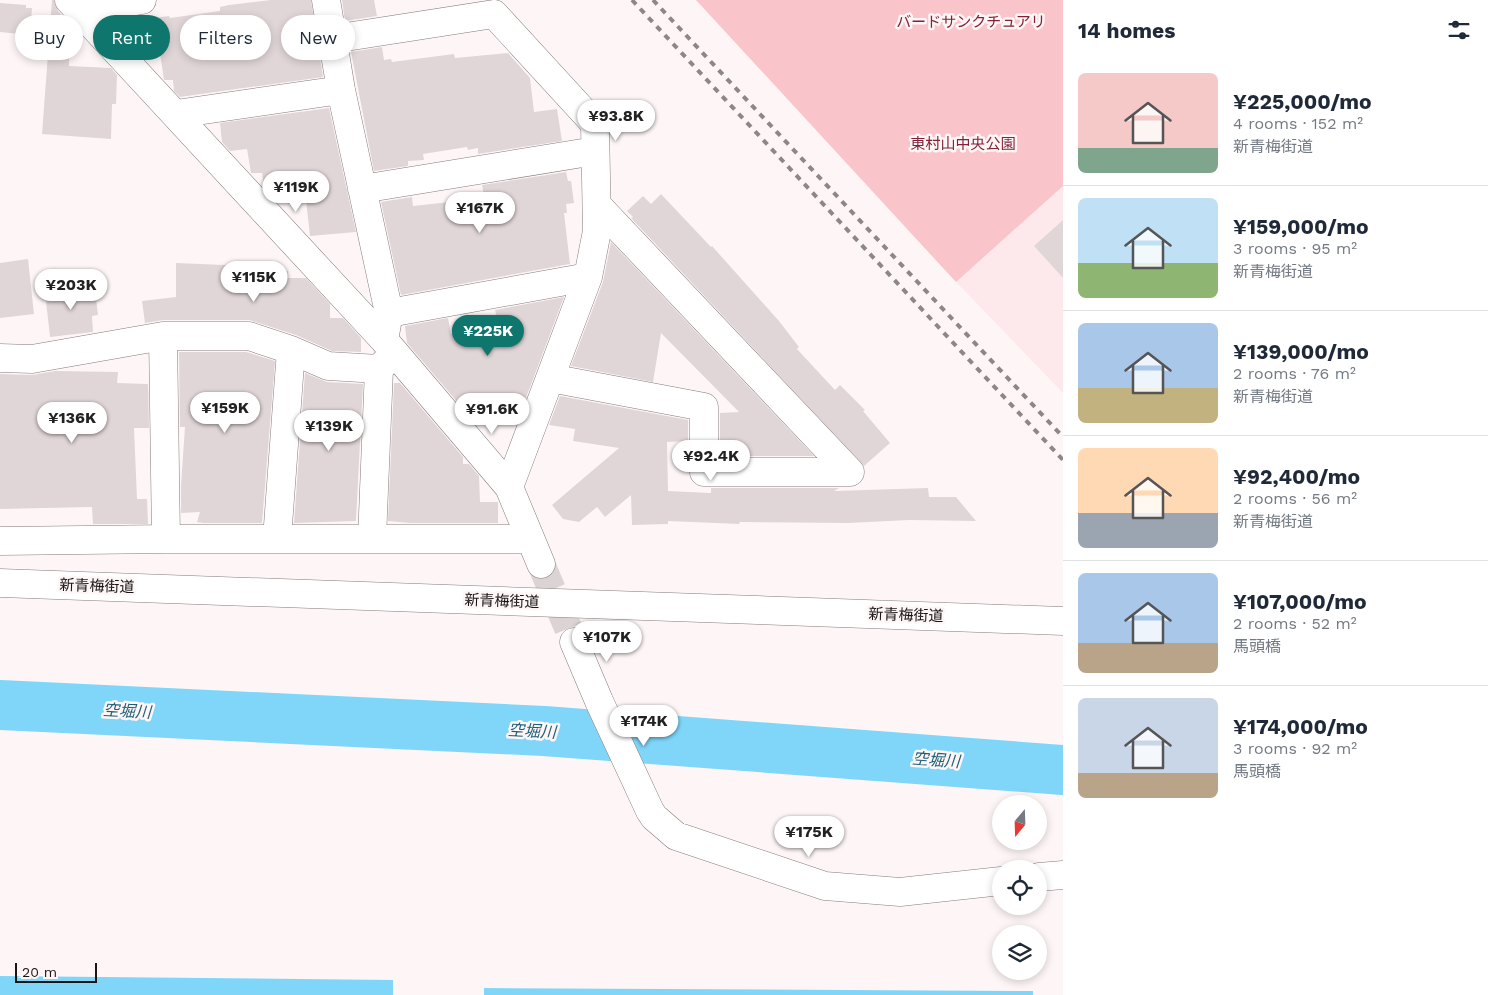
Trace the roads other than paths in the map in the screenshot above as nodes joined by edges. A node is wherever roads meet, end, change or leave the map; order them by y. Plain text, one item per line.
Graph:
1 (142, 0) edge
2 (326, 0) edge
3 (74, 5) edge
4 (328, 15) edge
5 (355, 35) edge
6 (336, 60) edge
7 (341, 90) junction
8 (176, 114) junction
9 (595, 152) junction
10 (362, 189) junction
11 (597, 205) junction
12 (588, 276) junction
13 (389, 313) junction
14 (163, 336) junction
15 (291, 350) junction
16 (386, 354) junction
17 (0, 358) edge
18 (550, 378) junction
19 (509, 486) junction
20 (166, 538) junction
21 (276, 538) junction
22 (530, 538) junction
23 (372, 539) junction
24 (0, 541) edge
25 (541, 564) tunnel mouth
26 (0, 583) edge
27 (1063, 621) edge
28 (574, 642) tunnel mouth
29 (1063, 875) edge
30 (1047, 876) edge
31 (992, 882) edge

1 - 3 street
2 - 4 street
3 - 8 street
5 - 9 street
6 - 7 street
7 - 8 street
7 - 10 street
8 - 16 street
9 - 10 street
9 - 11 street
10 - 13 street
11 - 12 street
11 - 18 street
12 - 13 street
12 - 18 street
13 - 16 street
14 - 15 street
14 - 17 street
14 - 20 street
15 - 16 street
15 - 21 street
16 - 19 street
16 - 23 street
18 - 19 street
19 - 22 street
20 - 21 street
20 - 24 street
21 - 23 street
22 - 23 street
22 - 25 street
26 - 27 street, 新青梅街道
28 - 31 street
29 - 30 street

